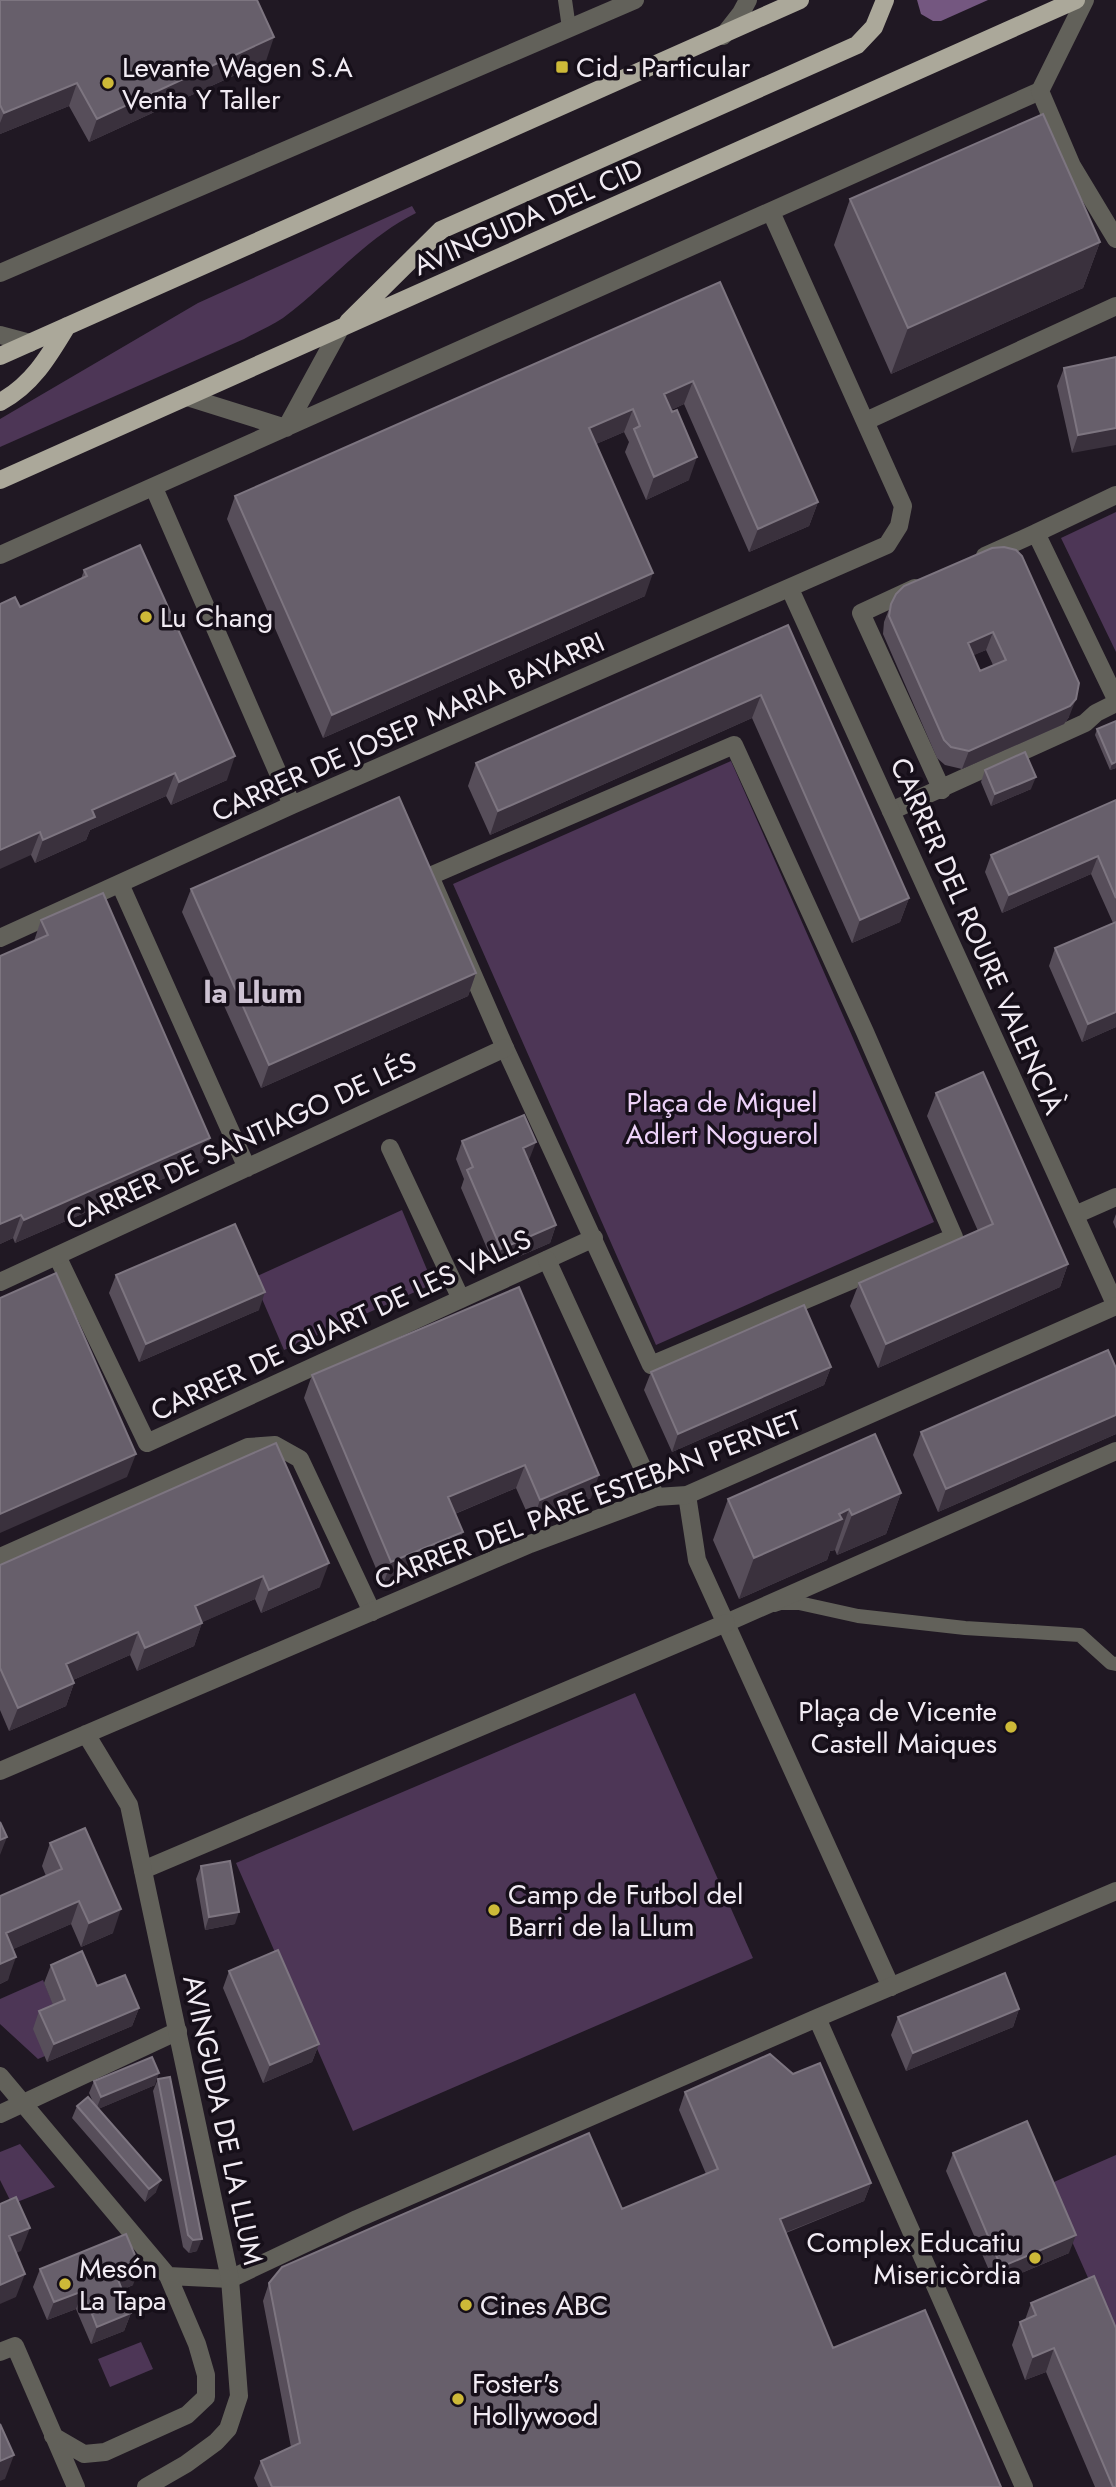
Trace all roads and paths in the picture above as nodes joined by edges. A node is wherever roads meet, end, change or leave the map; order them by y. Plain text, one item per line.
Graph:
1 (565, 0) edge
2 (635, 0) edge
3 (748, 0) edge
4 (800, 0) edge
5 (885, 0) edge
6 (1076, 0) edge
7 (1085, 0) edge
8 (569, 27) junction
9 (723, 36) junction
10 (1040, 90) junction
11 (771, 212) junction
12 (1116, 239) edge
13 (1, 269) edge
14 (1116, 306) edge
15 (67, 326) junction
16 (340, 329) junction
17 (0, 335) edge
18 (30, 343) junction
19 (0, 356) edge
20 (187, 397) junction
21 (0, 401) edge
22 (866, 421) junction
23 (286, 428) junction
24 (0, 480) edge
25 (154, 488) junction
26 (1116, 495) edge
27 (1036, 533) junction
28 (0, 555) edge
29 (973, 562) edge
30 (936, 579) edge
31 (790, 589) junction
32 (1116, 701) edge
33 (942, 790) junction
34 (292, 805) junction
35 (891, 811) junction
36 (120, 884) junction
37 (0, 938) edge
38 (505, 1048) junction
39 (390, 1148) dead end
40 (247, 1168) junction
41 (1116, 1197) edge
42 (1075, 1215) junction
43 (594, 1238) junction
44 (57, 1256) junction
45 (547, 1260) junction
46 (0, 1282) edge
47 (461, 1299) junction
48 (1116, 1306) edge
49 (1116, 1451) edge
50 (687, 1495) junction
51 (656, 1497) junction
52 (0, 1557) edge
53 (372, 1612) junction
54 (726, 1623) junction
55 (1116, 1664) edge
56 (86, 1734) junction
57 (0, 1771) edge
58 (143, 1870) junction
59 (1116, 1891) edge
60 (891, 1987) junction
61 (817, 2018) junction
62 (178, 2031) junction
63 (0, 2076) edge
64 (23, 2103) junction
65 (0, 2113) edge
66 (168, 2276) junction
67 (230, 2278) junction
68 (8, 2349) edge
69 (53, 2436) junction
70 (76, 2487) edge
71 (146, 2487) edge
72 (1024, 2487) edge

1 - 8 lane
2 - 8 street
3 - 9 street
4 - 9 main road
5 - 16 main road
6 - 16 main road, AVINGUDA DEL CID
7 - 10 street
8 - 13 street
9 - 15 main road
10 - 11 street
10 - 12 street
11 - 22 street, CARRER DE JOSEP MARIA BAYARRI
11 - 23 street
14 - 22 street
15 - 18 main road
15 - 21 main road
16 - 20 main road, AVINGUDA DEL CID
16 - 23 street
17 - 18 street
18 - 19 main road
20 - 23 street
20 - 24 main road, AVINGUDA DEL CID
22 - 31 street, CARRER DE JOSEP MARIA BAYARRI
23 - 25 street
25 - 28 street
25 - 34 street
26 - 27 street
27 - 29 street
27 - 32 street
30 - 33 street, CARRER DEL ROURE VALENCIÀ
31 - 34 street, CARRER DE JOSEP MARIA BAYARRI
31 - 35 street, CARRER DEL ROURE VALENCIÀ
32 - 33 street
33 - 35 street
34 - 36 street, CARRER DE JOSEP MARIA BAYARRI
35 - 42 street, CARRER DEL ROURE VALENCIÀ
36 - 37 street, CARRER DE JOSEP MARIA BAYARRI
36 - 40 street
38 - 40 street, CARRER DE SANTIAGO DE LÉS
38 - 43 street
38 - 43 street
39 - 47 street
40 - 44 street, CARRER DE SANTIAGO DE LÉS
41 - 42 street
42 - 48 street, CARRER DEL ROURE VALENCIÀ
43 - 45 street, CARRER DE QUART DE LES VALLS
44 - 46 street, CARRER DE SANTIAGO DE LÉS
44 - 47 street, CARRER DE QUART DE LES VALLS
45 - 47 street, CARRER DE QUART DE LES VALLS
45 - 51 street
48 - 50 street, CARRER DEL PARE ESTEBAN PERNET
49 - 54 street
50 - 51 street, CARRER DEL PARE ESTEBAN PERNET
50 - 54 street
51 - 53 street, CARRER DEL PARE ESTEBAN PERNET
52 - 53 street
53 - 56 street, CARRER DEL PARE ESTEBAN PERNET
54 - 55 lane
54 - 58 street
54 - 60 street
56 - 57 street, CARRER DEL PARE ESTEBAN PERNET
56 - 58 street, AVINGUDA DE LA LLUM
58 - 62 street, AVINGUDA DE LA LLUM
59 - 60 street
60 - 61 street
61 - 67 street
61 - 72 street
62 - 64 street
62 - 67 street, AVINGUDA DE LA LLUM
63 - 64 street
64 - 65 street
64 - 66 street
66 - 67 street
66 - 69 street
67 - 71 street, AVINGUDA DE LA LLUM
68 - 69 street
69 - 70 street

